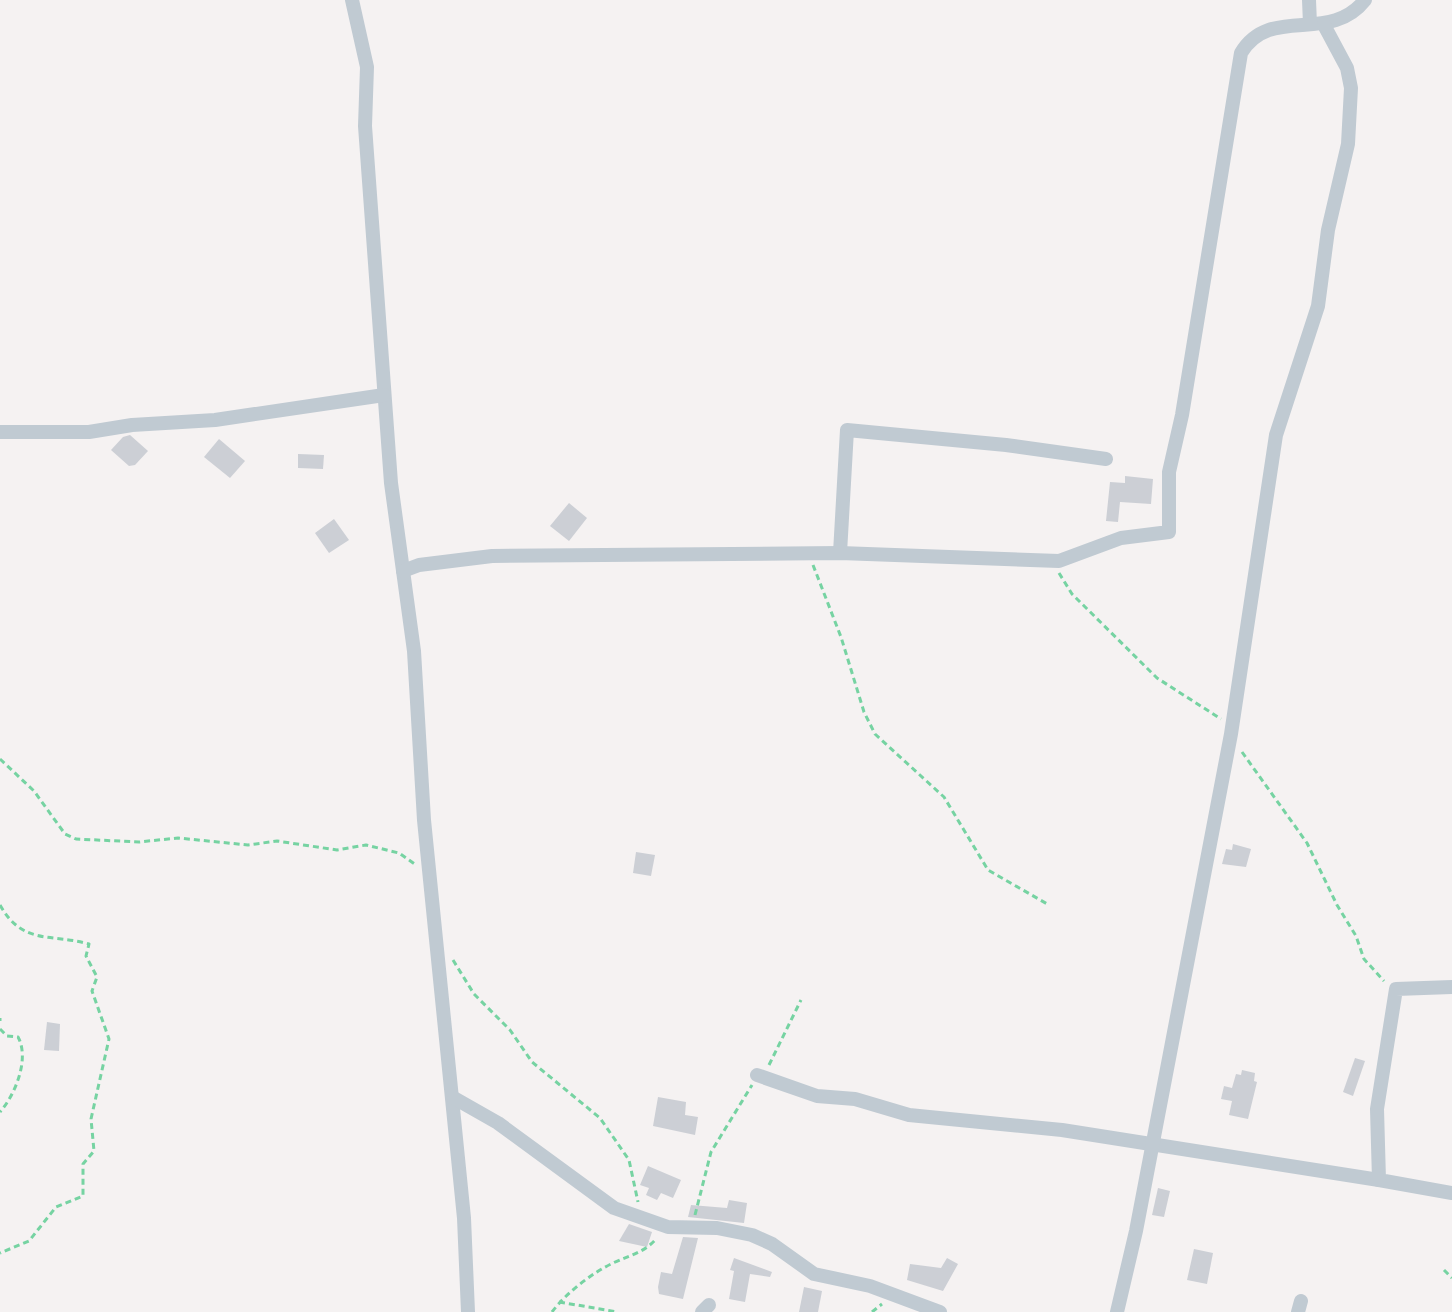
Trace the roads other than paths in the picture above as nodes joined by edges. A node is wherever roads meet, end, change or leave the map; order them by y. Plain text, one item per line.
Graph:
1 (352, 0) edge
2 (1309, 0) edge
3 (1365, 0) edge
4 (1317, 24) junction
5 (384, 395) junction
6 (0, 432) edge
7 (1106, 459) dead end
8 (840, 553) junction
9 (403, 571) junction
10 (1452, 987) edge
11 (757, 1075) road end
12 (454, 1098) junction
13 (1150, 1144) junction
14 (1379, 1180) junction
15 (1452, 1193) edge
16 (468, 1312) edge
17 (940, 1312) edge
18 (1117, 1312) edge

1 - 5 street
2 - 4 street
3 - 4 street
4 - 8 street
4 - 13 street
5 - 6 street
5 - 9 street
7 - 8 street
8 - 9 street
9 - 12 street
10 - 14 street
11 - 13 street
12 - 16 street
12 - 17 street
13 - 14 street
13 - 18 street
14 - 15 street

